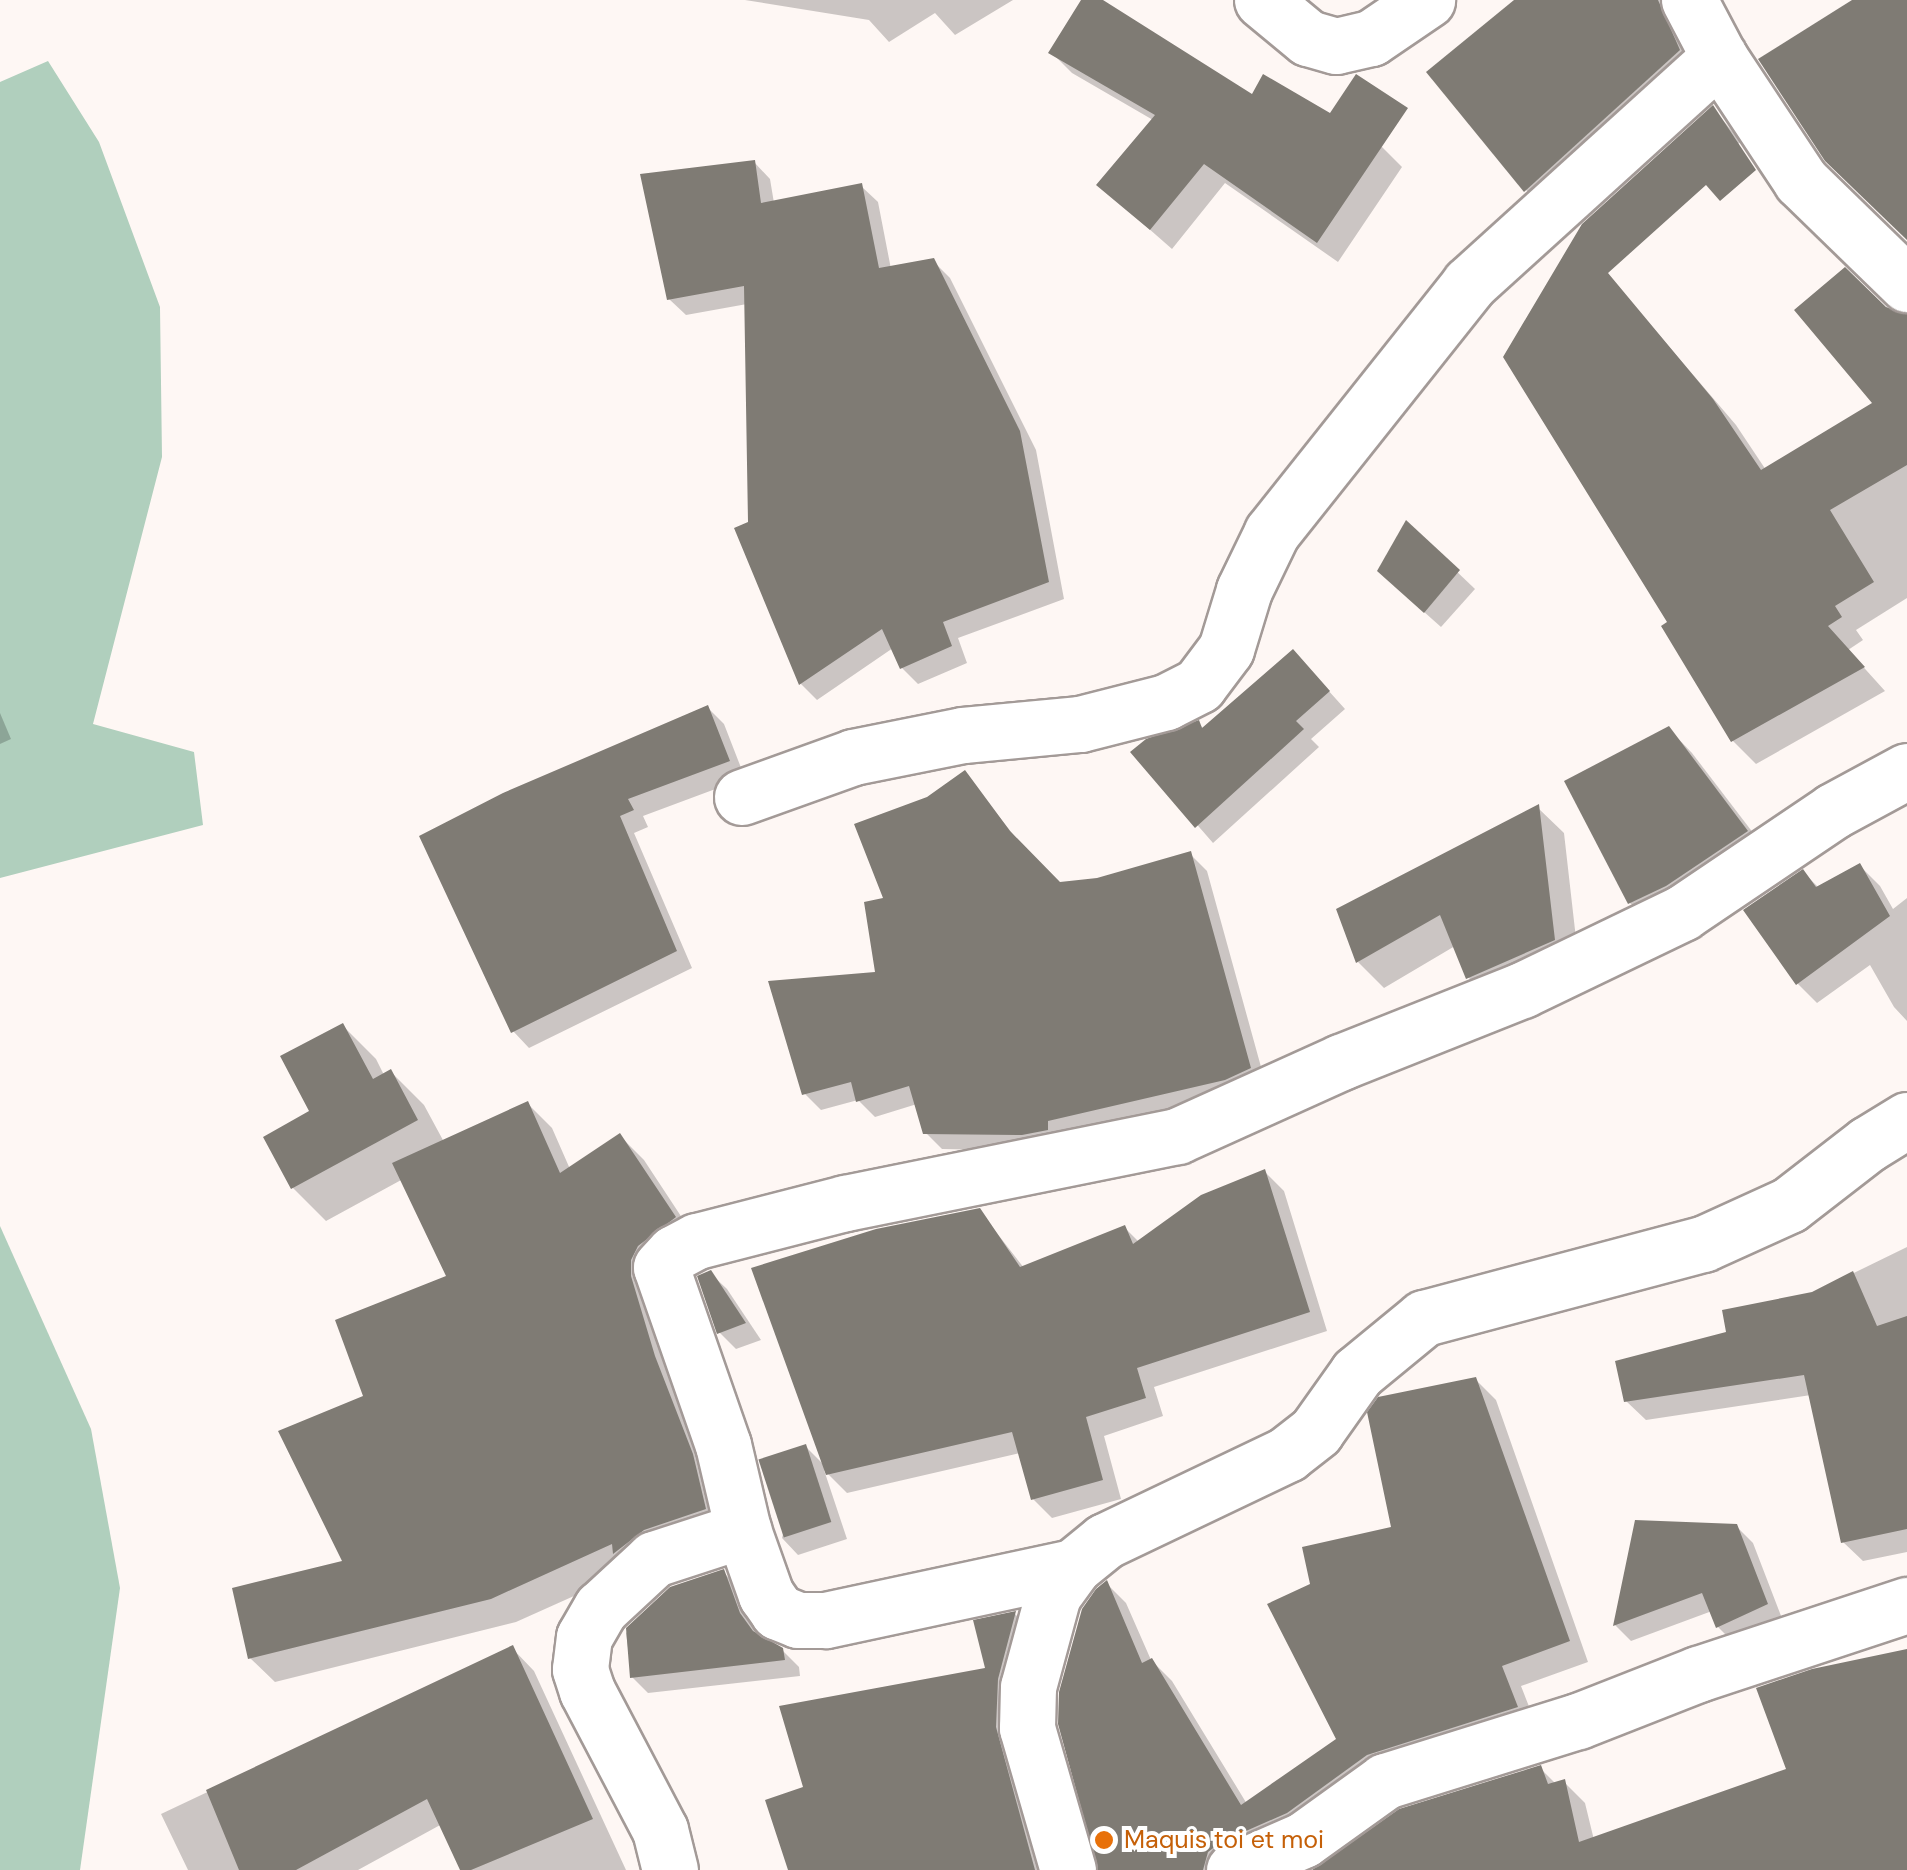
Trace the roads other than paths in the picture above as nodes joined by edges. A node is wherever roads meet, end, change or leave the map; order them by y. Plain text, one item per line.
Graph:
1 (1262, 0) edge
2 (1427, 0) edge
3 (1689, 0) edge
4 (1718, 57) junction
5 (1907, 284) edge
6 (1907, 771) edge
7 (742, 797) dead end
8 (1907, 1120) edge
9 (743, 1530) junction
10 (1073, 1568) junction
11 (1907, 1606) edge
12 (1066, 1869) edge
13 (670, 1870) edge
14 (1234, 1870) edge

1 - 2 street
3 - 4 street
4 - 5 street
4 - 7 street
6 - 9 street
8 - 10 street
9 - 10 street
9 - 13 street
10 - 12 street
11 - 14 street

